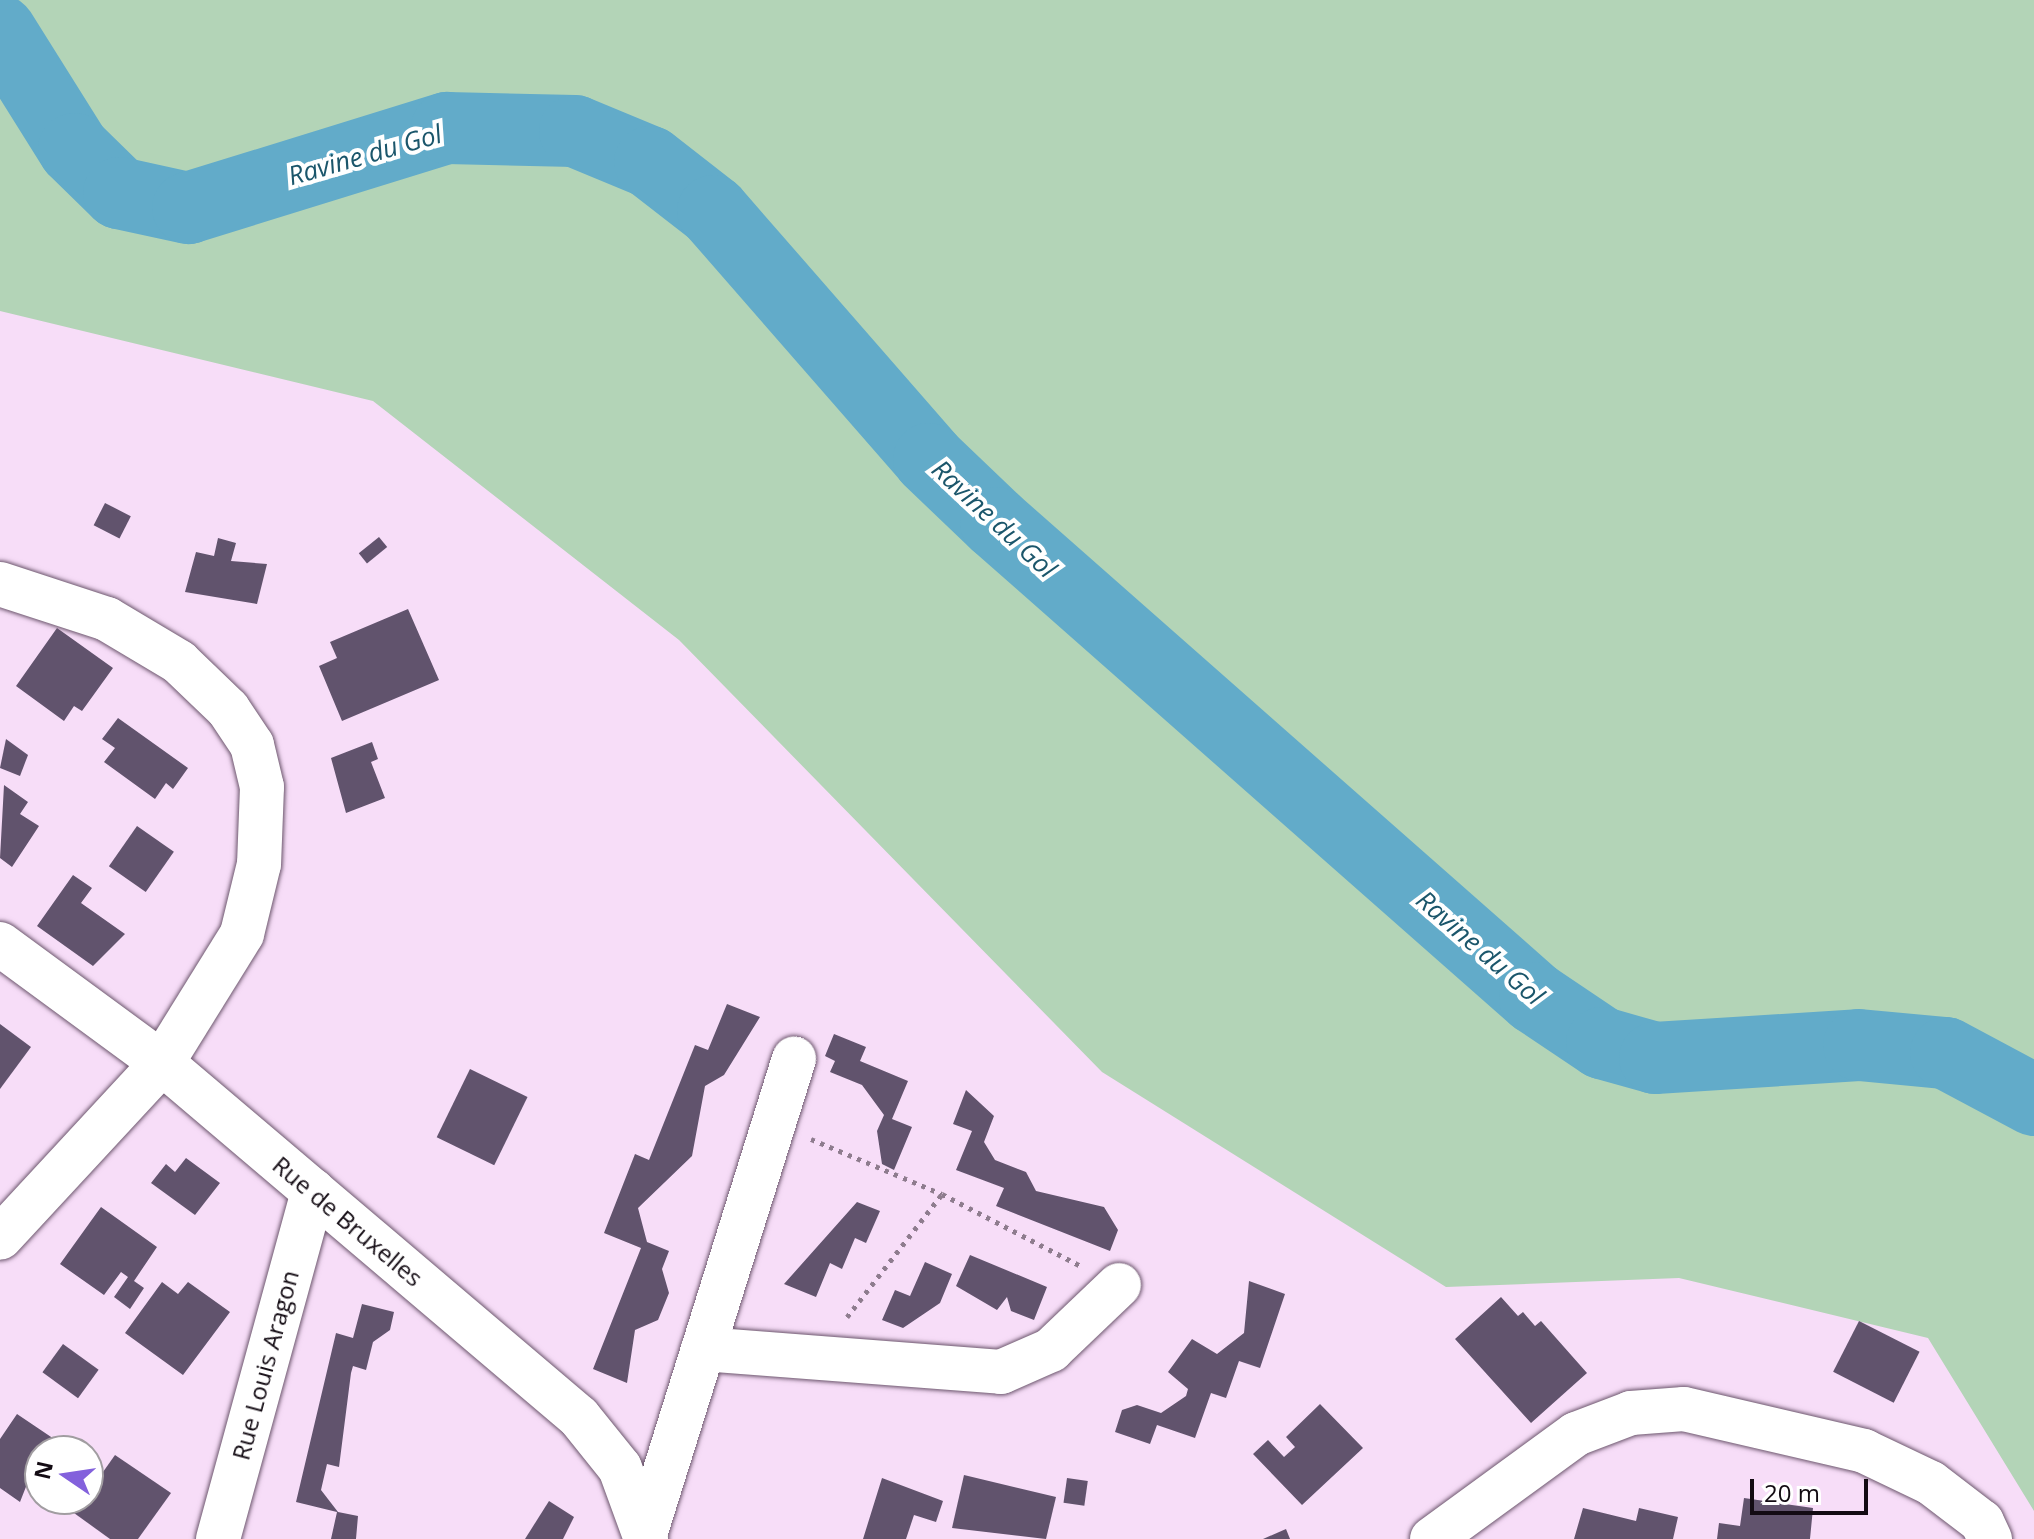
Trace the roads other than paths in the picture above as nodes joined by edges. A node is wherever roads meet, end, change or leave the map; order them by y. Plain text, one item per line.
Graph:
1 (0, 584) edge
2 (0, 944) edge
3 (794, 1058) dead end
4 (162, 1063) junction
5 (313, 1191) junction
6 (0, 1238) edge
7 (1119, 1285) road end
8 (703, 1349) junction
9 (646, 1534) edge
10 (218, 1539) edge
11 (1432, 1539) edge
12 (1990, 1539) edge

1 - 4 street
2 - 4 street, Rue de Bruxelles
3 - 8 street
4 - 5 street, Rue de Bruxelles
4 - 6 street
5 - 9 street, Rue de Bruxelles
5 - 10 street, Rue Louis Aragon
7 - 8 street
8 - 9 street
11 - 12 street

